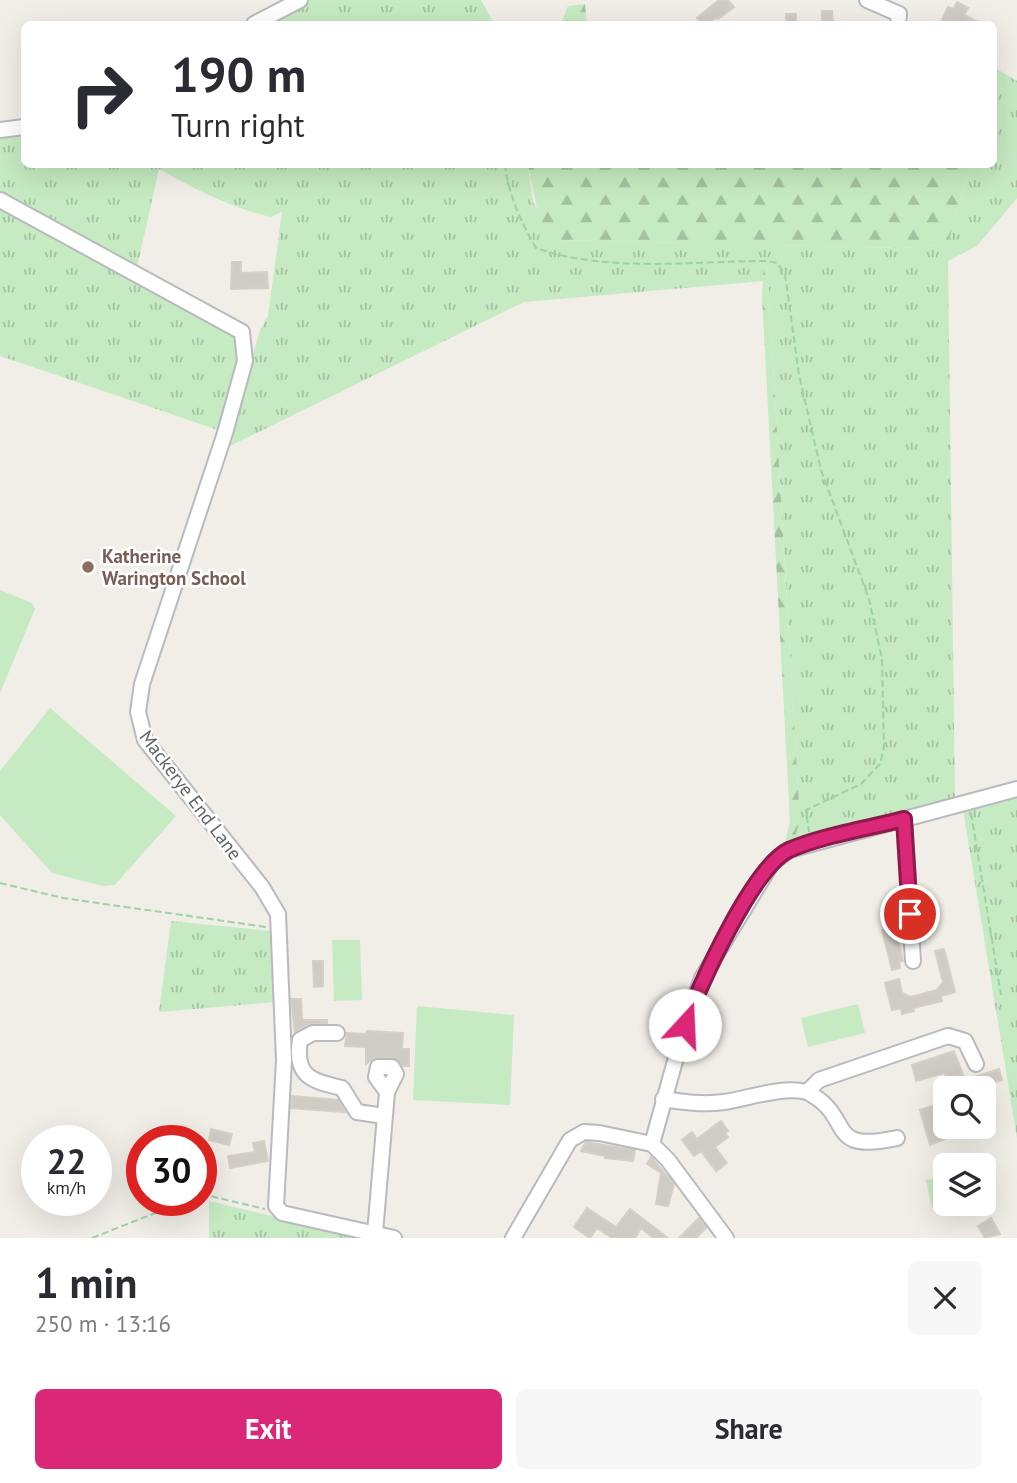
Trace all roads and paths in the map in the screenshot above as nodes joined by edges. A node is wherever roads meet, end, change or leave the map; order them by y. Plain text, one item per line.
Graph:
1 (300, 0) edge
2 (867, 0) edge
3 (898, 19) edge
4 (260, 21) edge
5 (21, 127) edge
6 (0, 130) edge
7 (506, 168) edge
8 (0, 200) edge
9 (1017, 789) edge
10 (969, 802) junction
11 (904, 819) junction
12 (810, 844) junction
13 (0, 883) edge
14 (280, 931) junction
15 (913, 961) dead end
16 (1001, 995) dead end
17 (337, 1033) dead end
18 (976, 1064) dead end
19 (387, 1092) dead end
20 (807, 1092) junction
21 (663, 1099) junction
22 (384, 1116) junction
23 (897, 1138) dead end
24 (652, 1144) junction
25 (217, 1198) edge
26 (282, 1213) junction
27 (148, 1216) edge
28 (375, 1233) junction
29 (92, 1238) edge
30 (394, 1238) edge
31 (513, 1238) edge
32 (726, 1238) edge

1 - 4 street
2 - 3 street
5 - 6 street
7 - 12 path
8 - 14 street, Mackerye End Lane
9 - 10 street
10 - 11 street
10 - 16 path
11 - 12 street
11 - 15 street
12 - 21 street
13 - 14 path
14 - 26 street, Mackerye End Lane
17 - 22 street
18 - 20 street
19 - 22 street
20 - 21 street
20 - 23 street
21 - 24 street
22 - 28 street
24 - 31 street
24 - 32 street
25 - 26 path
26 - 28 street
27 - 29 path
28 - 30 street

